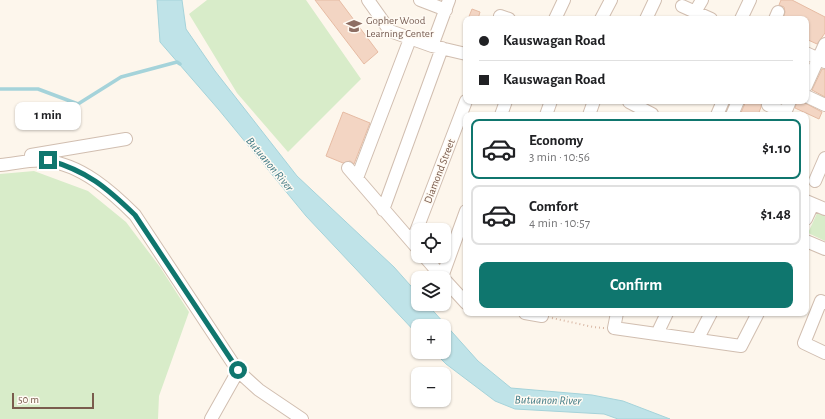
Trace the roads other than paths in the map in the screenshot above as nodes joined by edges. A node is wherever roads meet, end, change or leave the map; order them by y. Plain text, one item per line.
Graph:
1 (368, 0) edge
2 (420, 0) edge
3 (564, 0) edge
4 (611, 0) edge
5 (655, 0) edge
6 (702, 0) edge
7 (750, 0) edge
8 (447, 5) edge
9 (682, 6) dead end
10 (695, 12) junction
11 (557, 16) edge
12 (603, 16) edge
13 (647, 16) edge
14 (704, 16) edge
15 (742, 16) edge
16 (410, 39) junction
17 (825, 44) edge
18 (437, 47) junction
19 (463, 53) edge
20 (809, 55) edge
21 (822, 61) edge
22 (809, 77) edge
23 (809, 97) edge
24 (465, 104) edge
25 (633, 104) edge
26 (768, 105) dead end
27 (825, 105) edge
28 (648, 112) edge
29 (783, 112) edge
30 (126, 139) dead end
31 (825, 160) edge
32 (17, 164) junction
33 (0, 165) edge
34 (348, 168) dead end
35 (357, 178) junction
36 (814, 181) dead end
37 (810, 202) edge
38 (825, 209) edge
39 (384, 210) junction
40 (463, 220) edge
41 (423, 223) edge
42 (411, 240) edge
43 (809, 241) edge
44 (825, 249) edge
45 (430, 263) edge
46 (437, 271) edge
47 (445, 271) edge
48 (451, 287) edge
49 (463, 300) edge
50 (825, 302) edge
51 (666, 316) edge
52 (709, 316) edge
53 (756, 316) edge
54 (617, 319) edge
55 (657, 334) junction
56 (697, 340) junction
57 (825, 352) edge
58 (238, 370) junction
59 (211, 419) edge
60 (302, 419) edge

1 - 16 street
2 - 8 street
3 - 11 street
4 - 12 street
5 - 13 street
6 - 10 street
7 - 15 street
8 - 18 street
9 - 10 street
10 - 14 street
16 - 18 street
16 - 35 street
17 - 21 street
18 - 19 street
18 - 39 street
20 - 21 street
21 - 22 street
23 - 27 street
24 - 41 street, Diamond Street
25 - 28 street
26 - 29 street
30 - 32 street
31 - 36 street
32 - 33 street
32 - 58 street
34 - 35 street
35 - 39 street
37 - 38 street
39 - 42 street
40 - 47 street
43 - 44 street
45 - 46 street
48 - 49 street
50 - 57 street
51 - 55 street
52 - 56 street
53 - 56 street
54 - 55 street
55 - 56 street
58 - 59 street
58 - 60 street

